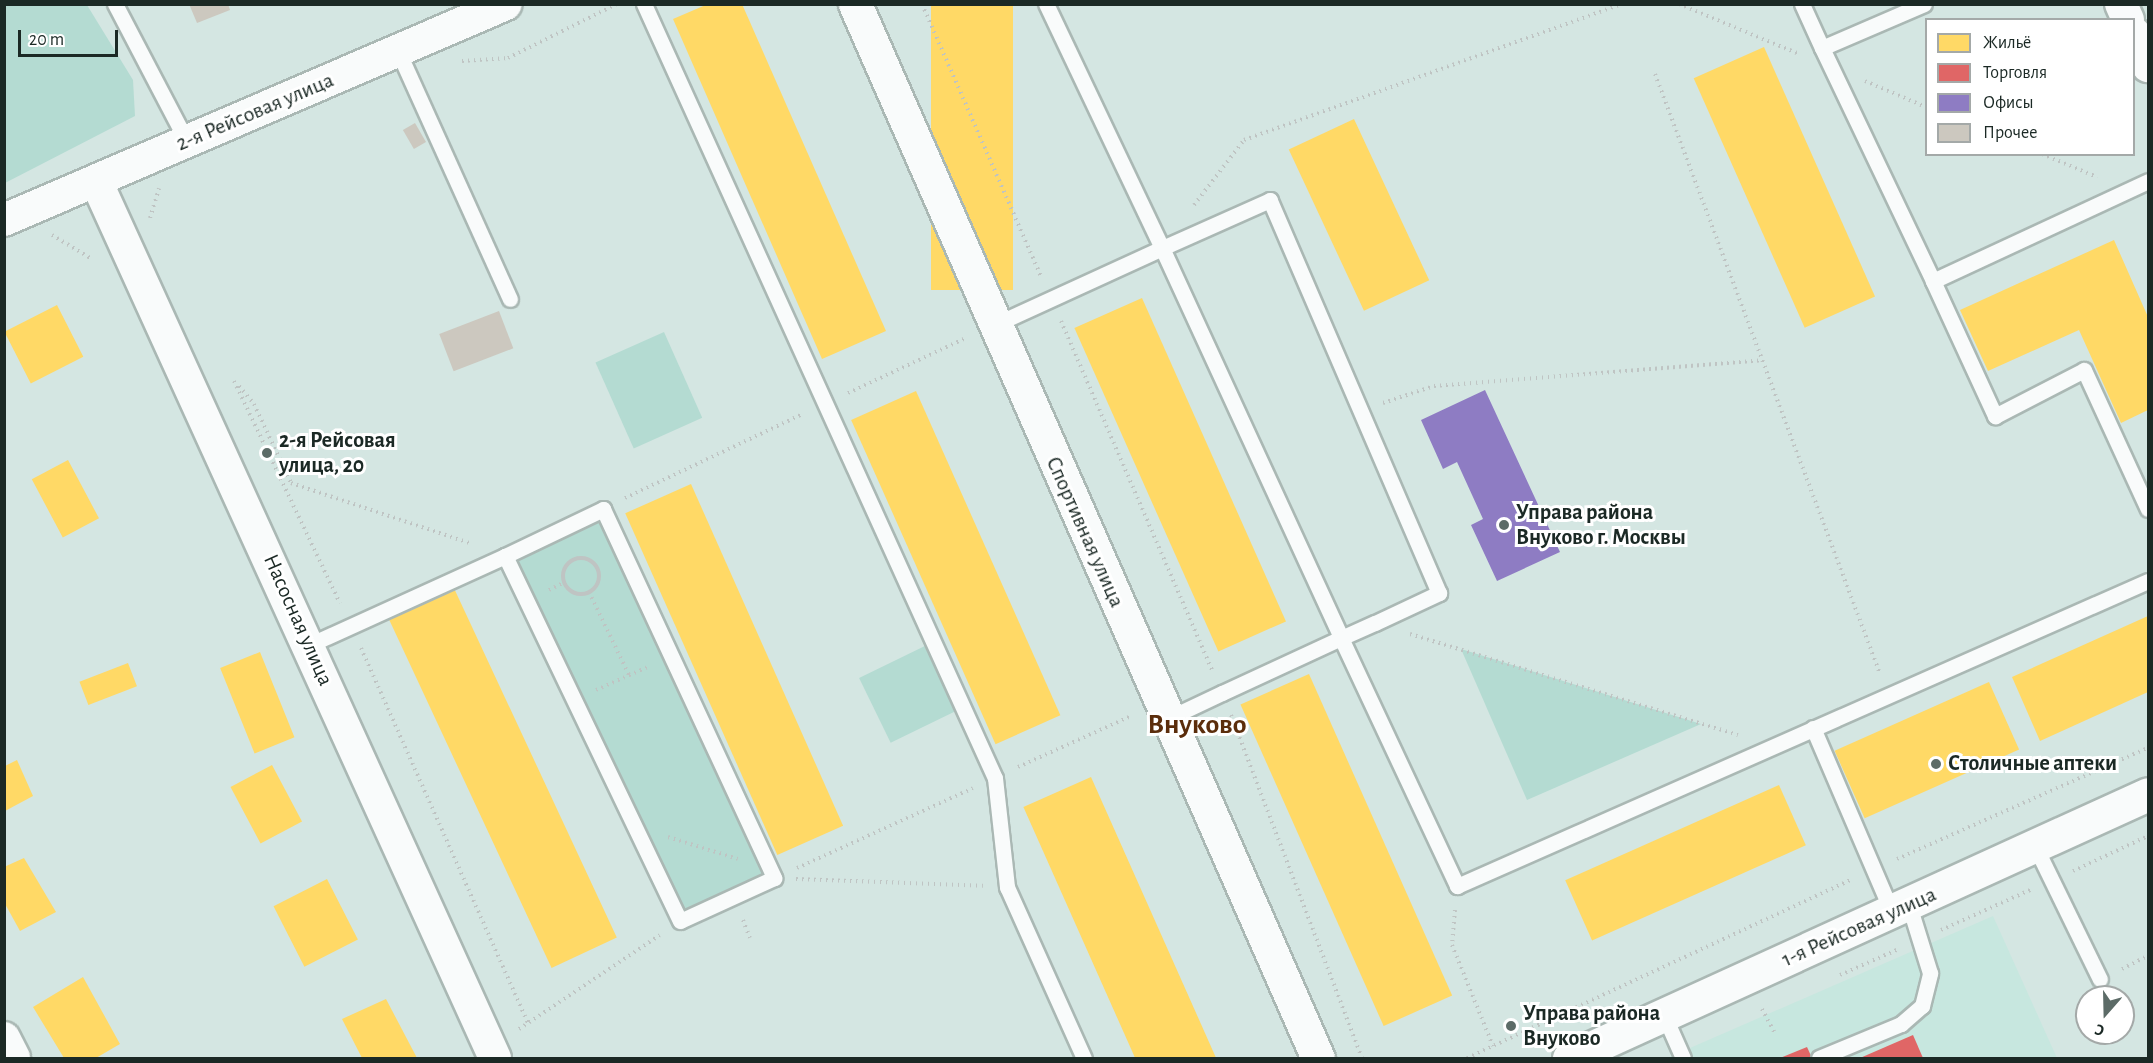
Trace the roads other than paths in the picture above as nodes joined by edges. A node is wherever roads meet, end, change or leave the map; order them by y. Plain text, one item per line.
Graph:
1 (115, 4) edge
2 (506, 4) edge
3 (644, 4) edge
4 (855, 4) edge
5 (1046, 4) edge
6 (1802, 4) edge
7 (1923, 4) edge
8 (2121, 4) edge
9 (2127, 18) edge
10 (2135, 37) edge
11 (1822, 48) junction
12 (404, 65) junction
13 (2148, 66) edge
14 (186, 140) junction
15 (2148, 180) edge
16 (97, 183) junction
17 (4, 220) edge
18 (1162, 248) junction
19 (1933, 281) junction
20 (510, 299) dead end
21 (994, 325) junction
22 (2148, 509) edge
23 (505, 556) junction
24 (2148, 581) edge
25 (1341, 638) junction
26 (309, 645) junction
27 (1165, 710) junction
28 (1814, 728) junction
29 (2148, 794) edge
30 (2035, 846) junction
31 (1901, 908) junction
32 (2100, 979) dead end
33 (1664, 1015) junction
34 (4, 1038) edge
35 (493, 1053) edge
36 (14, 1059) edge
37 (1084, 1059) edge
38 (1318, 1059) edge
39 (1569, 1059) edge
40 (1683, 1059) edge
41 (1819, 1059) edge

1 - 14 lane
2 - 12 street, 2-я Рейсовая улица
3 - 37 lane
4 - 21 street, Спортивная улица
5 - 18 lane
6 - 11 lane
7 - 11 lane
8 - 9 street
10 - 13 street
11 - 19 lane
12 - 14 street, 2-я Рейсовая улица
12 - 20 lane
14 - 16 street, 2-я Рейсовая улица
15 - 19 lane
16 - 17 street, 2-я Рейсовая улица
16 - 26 street, Насосная улица
18 - 21 lane
18 - 25 lane
18 - 25 lane
19 - 22 lane
21 - 27 street, Спортивная улица
23 - 23 lane
23 - 26 lane
24 - 28 lane
25 - 27 lane
25 - 28 lane
26 - 35 street, Насосная улица
27 - 38 street, Спортивная улица
28 - 31 lane
29 - 30 street, 1-я Рейсовая улица
30 - 31 street, 1-я Рейсовая улица
30 - 32 lane
31 - 33 street, 1-я Рейсовая улица
31 - 41 lane
33 - 39 street, 1-я Рейсовая улица
33 - 40 lane
34 - 36 street

